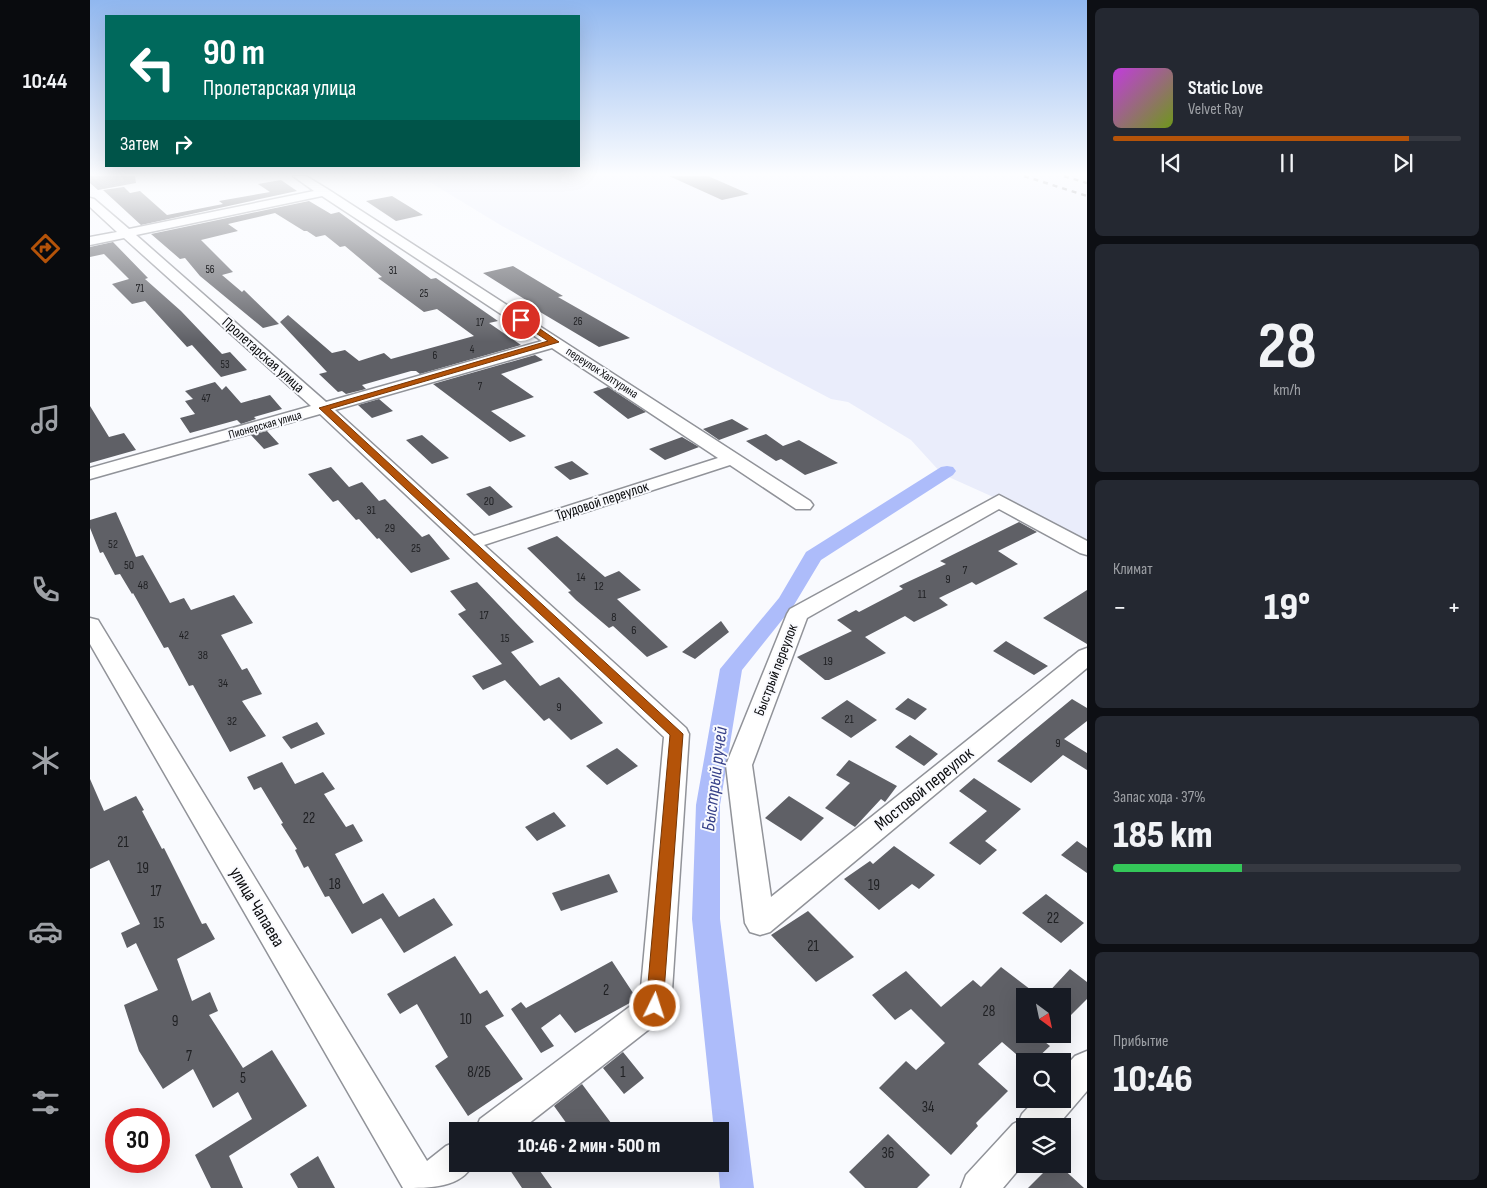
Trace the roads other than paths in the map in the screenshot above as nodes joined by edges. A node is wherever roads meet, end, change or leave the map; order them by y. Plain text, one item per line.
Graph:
1 (135, 231) edge
2 (385, 231) edge
3 (127, 233) junction
4 (90, 241) edge
5 (555, 342) junction
6 (323, 408) junction
7 (732, 459) junction
8 (90, 474) edge
9 (803, 505) dead end
10 (471, 542) junction
11 (1087, 549) edge
12 (90, 625) edge
13 (1087, 656) edge
14 (760, 923) joint
15 (1087, 1067) edge
16 (1071, 1085) edge
17 (1051, 1108) edge
18 (1041, 1118) edge
19 (504, 1122) edge
20 (1016, 1146) edge
21 (449, 1165) edge
22 (422, 1187) edge
23 (979, 1188) edge

1 - 3 street
2 - 5 street, переулок Халтурина
3 - 4 street
3 - 6 street, Пролетарская улица
5 - 6 street, Пионерская улица
5 - 7 street, переулок Халтурина
6 - 8 street, Пионерская улица
6 - 10 street, Пролетарская улица
7 - 9 street, переулок Халтурина
7 - 10 street, Трудовой переулок
10 - 19 street, Пролетарская улица
11 - 14 street, Быстрый переулок
12 - 22 street, улица Чапаева
13 - 14 street, Мостовой переулок
15 - 16 street
17 - 18 street
20 - 23 street
21 - 22 street

